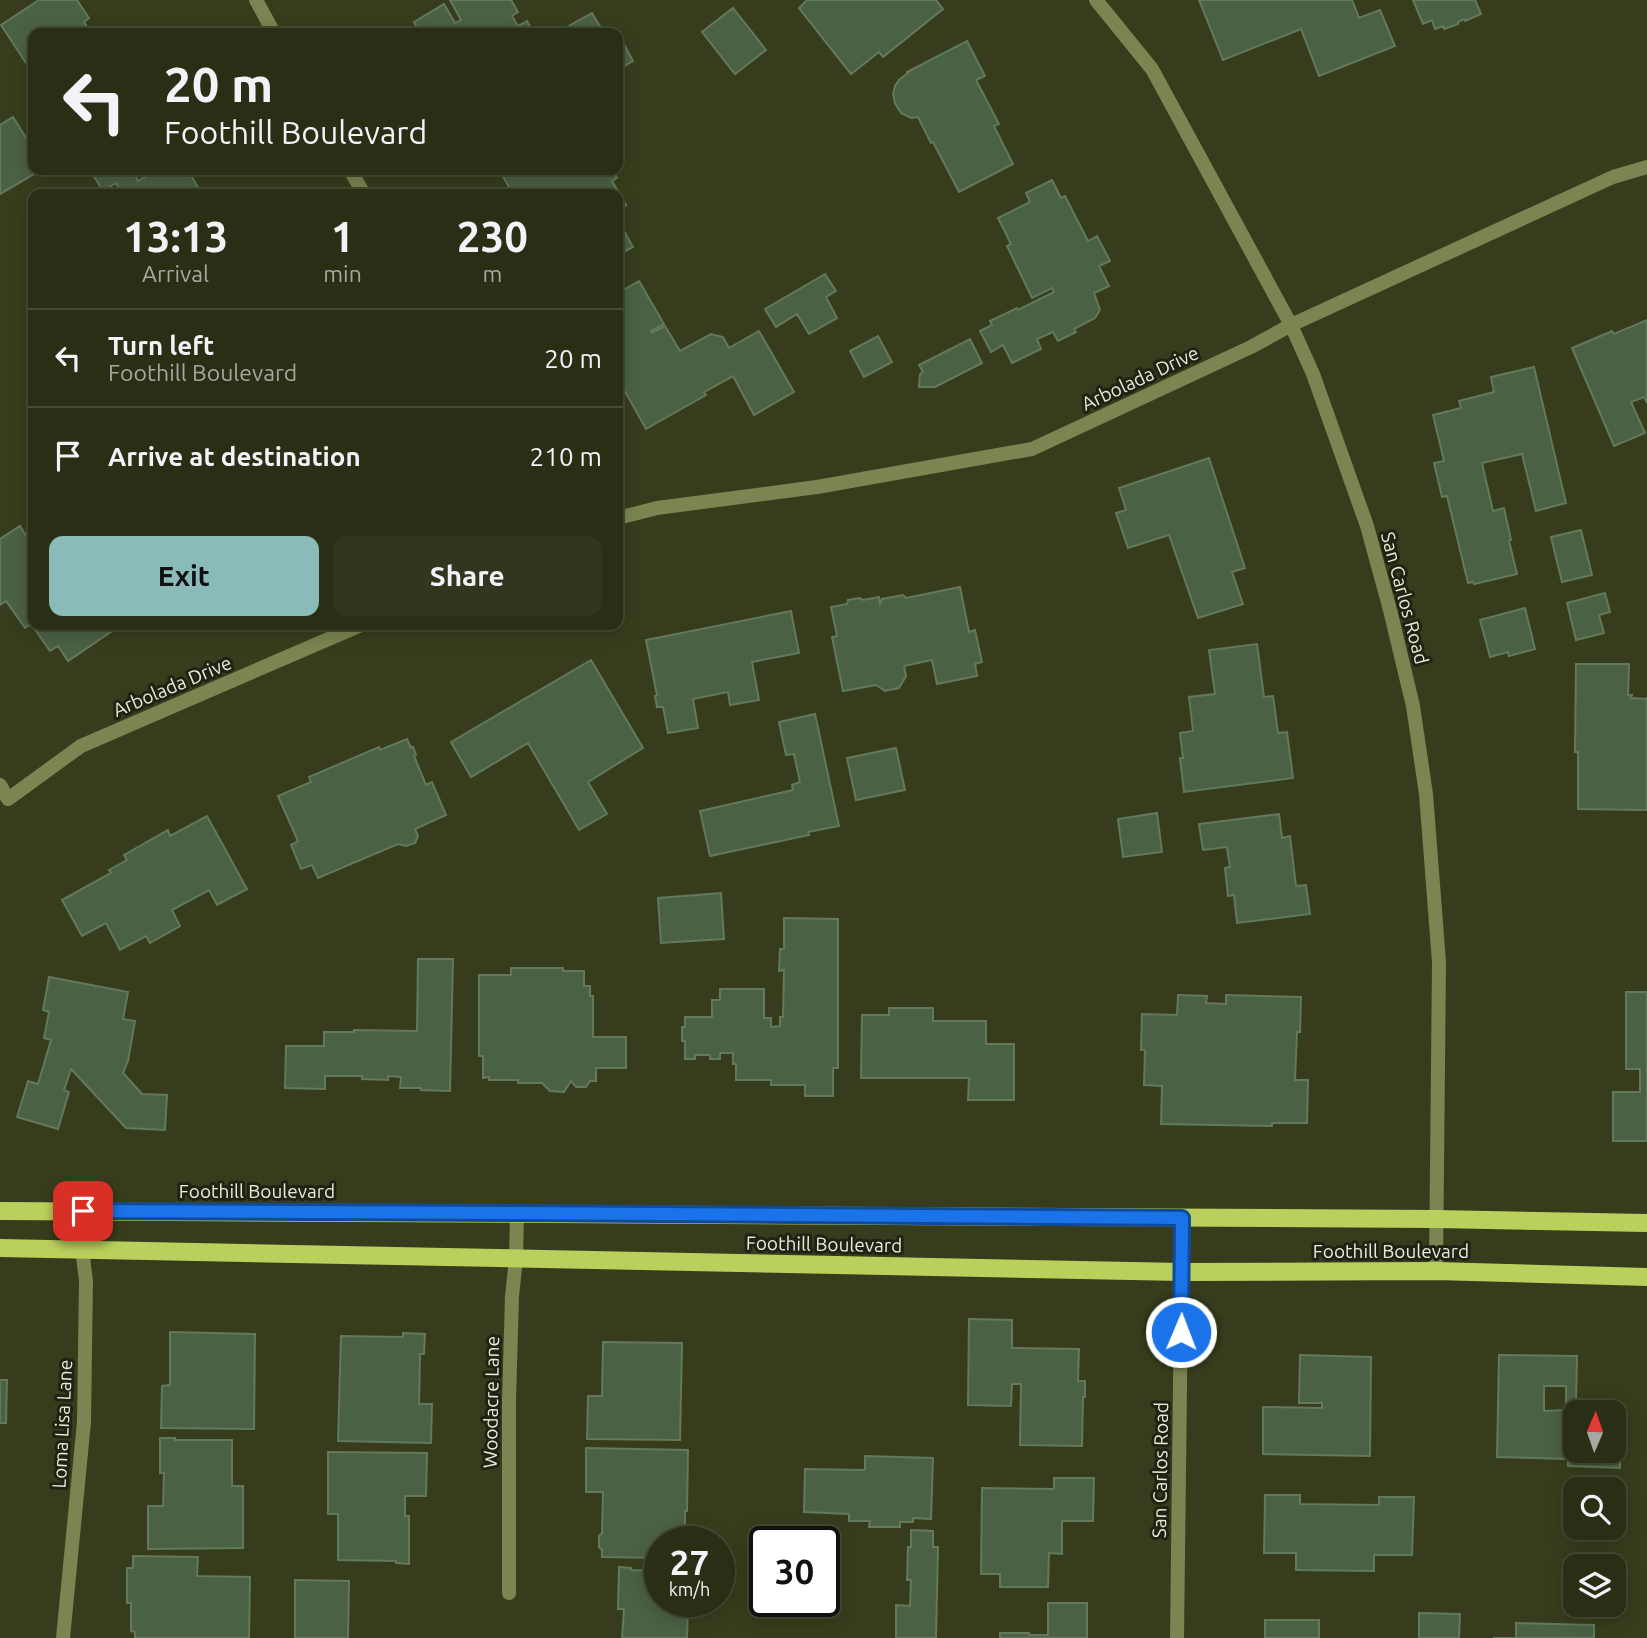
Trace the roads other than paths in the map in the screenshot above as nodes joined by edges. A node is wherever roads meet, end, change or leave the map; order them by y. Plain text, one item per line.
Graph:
1 (256, 0) edge
2 (1096, 0) edge
3 (271, 28) edge
4 (1647, 167) edge
5 (1291, 325) junction
6 (623, 517) edge
7 (349, 630) edge
8 (0, 785) edge
9 (4, 803) edge
10 (0, 1211) edge
11 (83, 1211) junction
12 (517, 1213) junction
13 (1182, 1218) junction
14 (1436, 1219) junction
15 (1647, 1223) edge
16 (0, 1248) edge
17 (82, 1249) junction
18 (516, 1259) junction
19 (1182, 1272) junction
20 (1436, 1272) junction
21 (1647, 1277) edge
22 (509, 1593) dead end
23 (63, 1638) edge
24 (1177, 1638) edge

1 - 3 street
2 - 5 street, San Carlos Road
4 - 5 street, Arbolada Drive
5 - 6 street, Arbolada Drive
5 - 14 street, San Carlos Road
7 - 9 street, Arbolada Drive
8 - 9 street, Arbolada Drive
10 - 11 main road, Foothill Boulevard
11 - 12 main road, Foothill Boulevard
11 - 17 street, Loma Lisa Lane
12 - 13 main road, Foothill Boulevard
12 - 18 street, Woodacre Lane
13 - 14 main road, Foothill Boulevard
13 - 19 street, San Carlos Road
14 - 15 main road, Foothill Boulevard
14 - 20 street, San Carlos Road
16 - 17 main road, Foothill Boulevard
17 - 18 main road, Foothill Boulevard
17 - 23 street, Loma Lisa Lane
18 - 19 main road, Foothill Boulevard
18 - 22 street, Woodacre Lane
19 - 20 main road, Foothill Boulevard
19 - 24 street, San Carlos Road
20 - 21 main road, Foothill Boulevard

